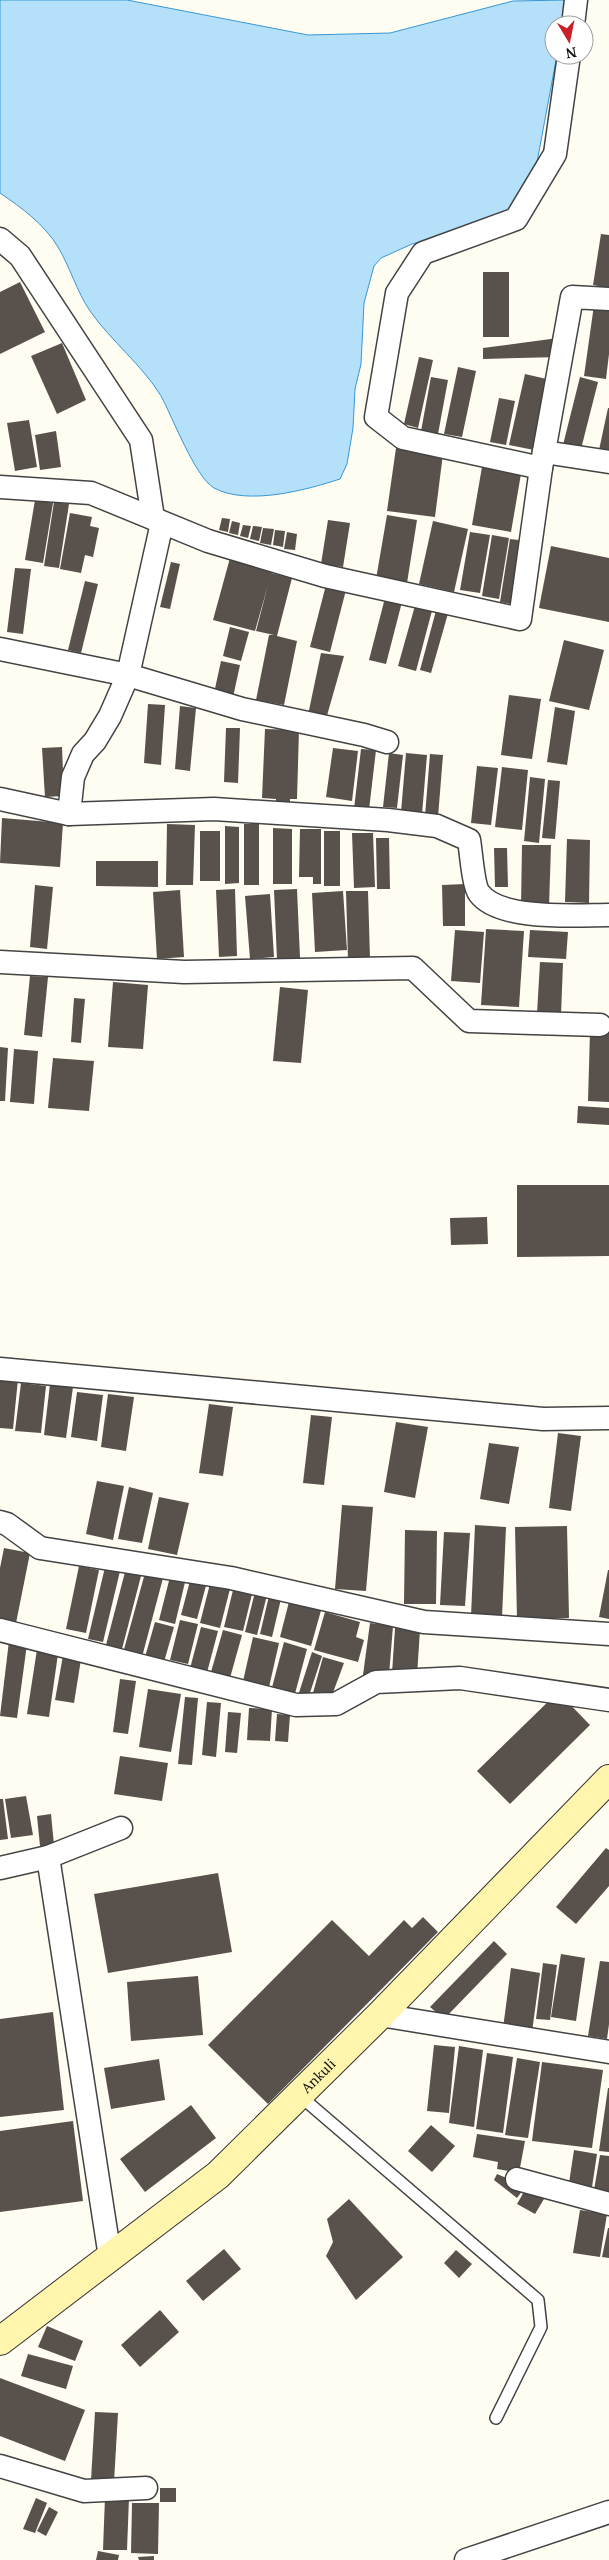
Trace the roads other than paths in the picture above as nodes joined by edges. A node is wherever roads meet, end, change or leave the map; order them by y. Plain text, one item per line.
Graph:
1 (576, 0) edge
2 (574, 15) edge
3 (568, 65) edge
4 (0, 239) edge
5 (609, 299) edge
6 (542, 460) junction
7 (609, 462) edge
8 (0, 487) edge
9 (158, 521) junction
10 (0, 649) edge
11 (128, 676) junction
12 (387, 742) dead end
13 (0, 800) edge
14 (68, 814) junction
15 (609, 915) edge
16 (0, 962) edge
17 (600, 1025) dead end
18 (0, 1369) edge
19 (609, 1418) edge
20 (0, 1522) edge
21 (0, 1630) edge
22 (609, 1634) edge
23 (609, 1700) edge
24 (609, 1779) edge
25 (121, 1828) dead end
26 (48, 1857) junction
27 (0, 1868) edge
28 (380, 2015) junction
29 (609, 2052) edge
30 (299, 2095) junction
31 (517, 2179) dead end
32 (609, 2204) edge
33 (110, 2257) junction
34 (0, 2341) edge
35 (496, 2418) dead end
36 (0, 2466) edge
37 (146, 2488) dead end
38 (609, 2512) edge
39 (466, 2560) edge

1 - 2 street
3 - 6 street
4 - 9 street
5 - 6 street
6 - 7 street
6 - 9 street
8 - 9 street
9 - 11 street
10 - 11 street
11 - 12 street
11 - 14 street
13 - 14 street
14 - 15 street
16 - 17 street
18 - 19 street
20 - 22 street
21 - 23 street
24 - 28 main road, Ankuli
25 - 26 street
26 - 27 street
26 - 33 street
28 - 29 street
28 - 30 main road, Ankuli
30 - 33 main road, Ankuli
30 - 35 lane
31 - 32 street
33 - 34 main road, Ankuli
36 - 37 street
38 - 39 street

